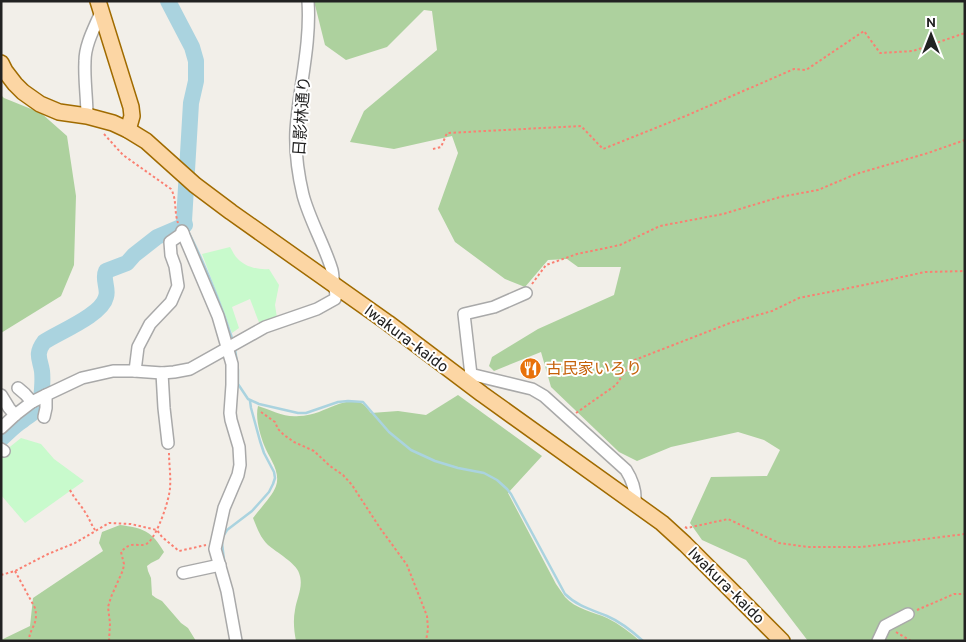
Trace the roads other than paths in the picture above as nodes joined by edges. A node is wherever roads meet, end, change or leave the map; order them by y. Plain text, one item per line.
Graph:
1 (308, 1) edge
2 (100, 7) edge
3 (1, 63) edge
4 (87, 116) junction
5 (128, 130) junction
6 (334, 285) junction
7 (526, 293) road end
8 (231, 346) junction
9 (135, 371) junction
10 (162, 373) junction
11 (467, 378) junction
12 (18, 388) dead end
13 (46, 395) junction
14 (1, 396) edge
15 (32, 402) junction
16 (15, 415) junction
17 (44, 417) dead end
18 (1, 428) edge
19 (168, 443) road end
20 (635, 503) junction
21 (220, 565) junction
22 (183, 574) dead end
23 (908, 614) road end
24 (236, 641) edge
25 (782, 641) edge
26 (878, 641) edge

1 - 6 street, 日影林通り
2 - 4 street
2 - 5 main road
3 - 4 main road, Iwakura-kaido
4 - 5 main road, Iwakura-kaido
5 - 6 main road, Iwakura-kaido
6 - 8 street
6 - 11 main road, Iwakura-kaido
7 - 11 street
8 - 9 street
8 - 10 street
8 - 21 street
9 - 10 street
9 - 13 street
10 - 19 street
11 - 20 main road, Iwakura-kaido
11 - 20 street
12 - 15 street
13 - 15 street
13 - 17 street
14 - 16 street
15 - 16 street
16 - 18 street
20 - 25 main road, Iwakura-kaido
21 - 22 street
21 - 24 street
23 - 26 street

